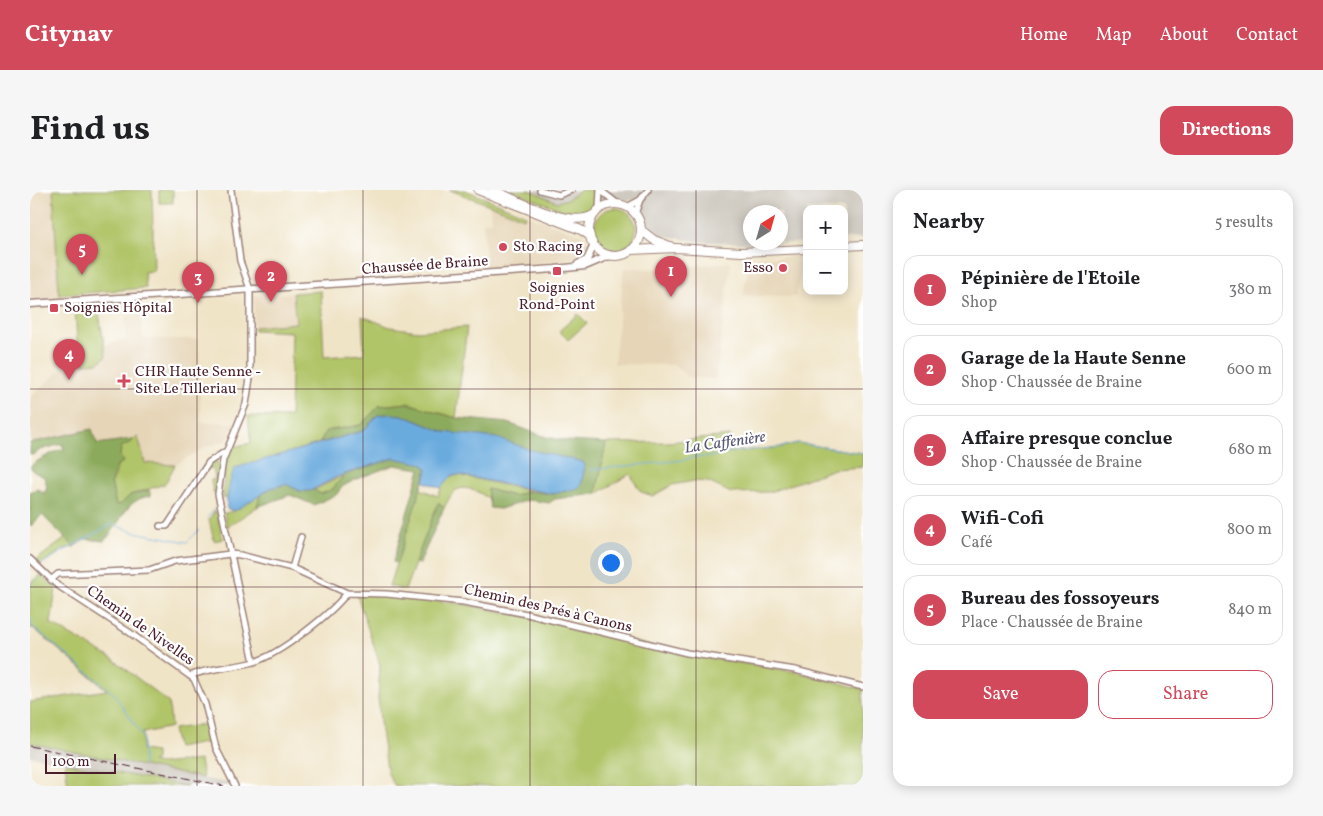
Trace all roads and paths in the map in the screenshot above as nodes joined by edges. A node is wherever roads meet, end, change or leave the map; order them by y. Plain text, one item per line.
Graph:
1 (232, 190) edge
2 (478, 190) edge
3 (493, 190) edge
4 (540, 190) edge
5 (572, 190) edge
6 (600, 190) edge
7 (648, 190) edge
8 (640, 200) junction
9 (618, 204) junction
10 (627, 207) junction
11 (596, 212) junction
12 (636, 214) junction
13 (641, 230) junction
14 (590, 236) junction
15 (594, 245) junction
16 (863, 245) edge
17 (848, 246) edge
18 (676, 248) junction
19 (803, 249) edge
20 (631, 250) junction
21 (611, 255) junction
22 (268, 288) junction
23 (250, 289) junction
24 (30, 304) edge
25 (226, 451) junction
26 (160, 526) dead end
27 (301, 537) dead end
28 (230, 554) junction
29 (30, 559) edge
30 (292, 568) junction
31 (51, 580) junction
32 (347, 593) junction
33 (254, 662) junction
34 (190, 676) junction
35 (863, 687) edge
36 (235, 786) edge

1 - 23 street
2 - 14 main road
3 - 11 main road
4 - 5 street
6 - 9 street
6 - 11 street
7 - 8 street
8 - 10 street
8 - 12 street
9 - 10 main road
9 - 11 main road
10 - 12 main road
11 - 14 main road
12 - 13 main road
13 - 18 main road
13 - 20 main road
14 - 15 main road
15 - 21 main road
15 - 22 street, Chaussée de Braine
16 - 17 main road
18 - 19 main road
18 - 20 main road
20 - 21 main road
21 - 22 street, Chaussée de Braine
22 - 23 street, Chaussée de Braine
23 - 24 street, Chaussée de Braine
23 - 25 street
25 - 26 street
25 - 28 street
27 - 30 street
28 - 30 street, Chemin des Prés à Canons
28 - 31 street, Chemin des Prés à Canons
28 - 33 street
29 - 31 street, Chemin de Nivelles
30 - 32 street, Chemin des Prés à Canons
31 - 34 street, Chemin de Nivelles
32 - 33 street
32 - 35 street, Chemin des Prés à Canons
33 - 34 street
34 - 36 street, Chemin de Nivelles

